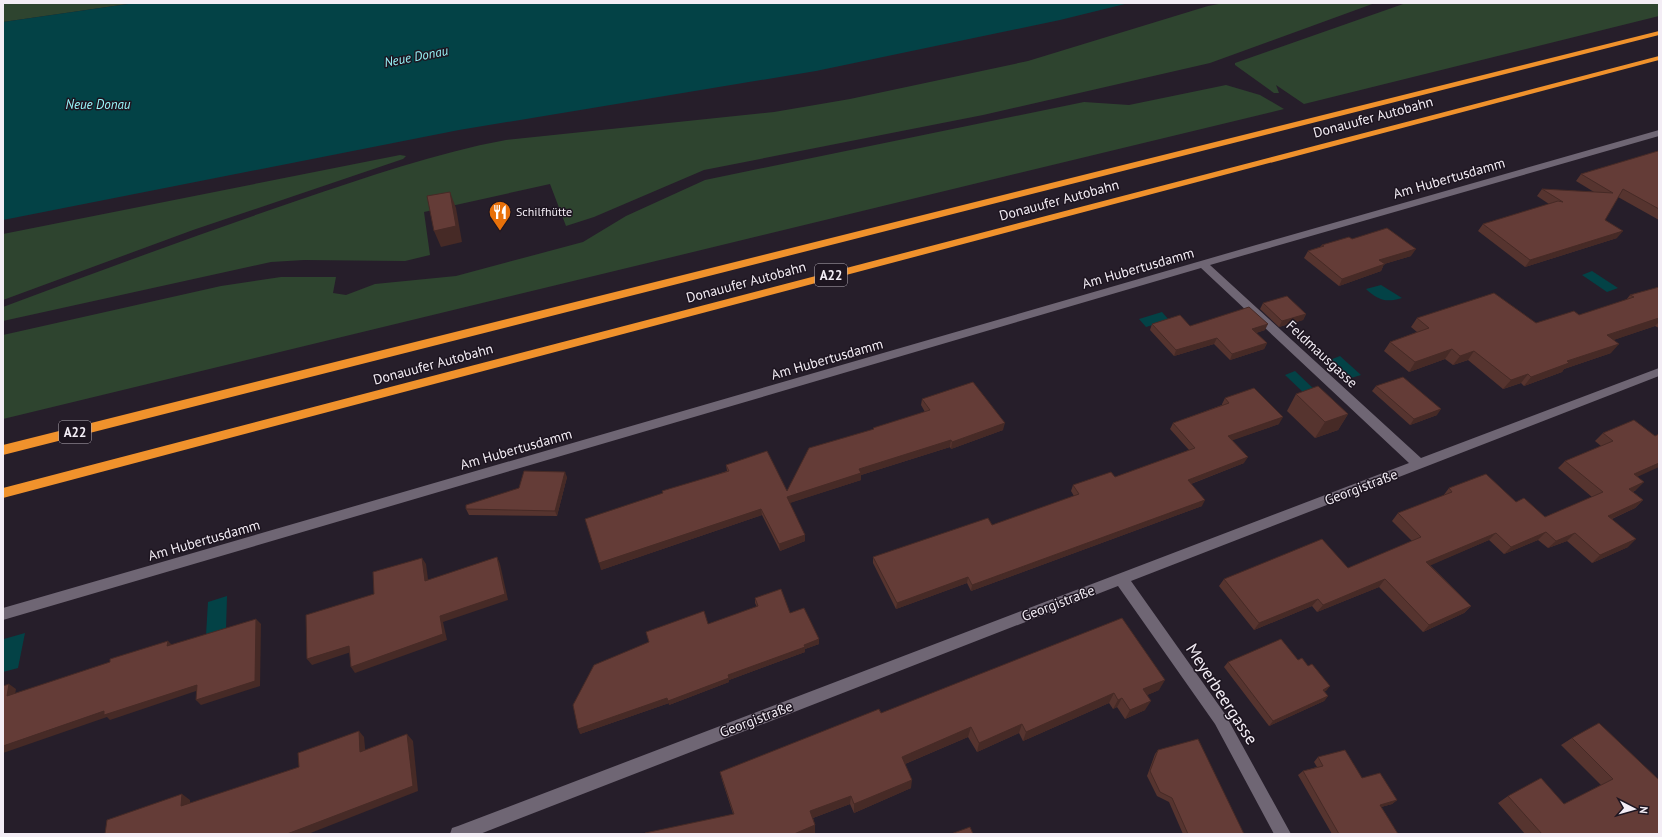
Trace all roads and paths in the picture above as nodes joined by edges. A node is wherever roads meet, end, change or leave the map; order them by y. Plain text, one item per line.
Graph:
1 (1659, 33) edge
2 (1659, 58) edge
3 (1659, 133) edge
4 (1204, 265) junction
5 (1659, 372) edge
6 (3, 450) edge
7 (1420, 465) junction
8 (3, 493) edge
9 (1121, 579) junction
10 (3, 614) edge
11 (458, 834) edge
12 (1283, 834) edge

1 - 6 highway, Donauufer Autobahn / A22
2 - 8 highway, Donauufer Autobahn / A22
3 - 4 street, Am Hubertusdamm
4 - 7 street, Feldmausgasse
4 - 10 street, Am Hubertusdamm
5 - 7 street, Georgistraße
7 - 9 street, Georgistraße
9 - 11 street, Georgistraße
9 - 12 street, Meyerbeergasse

